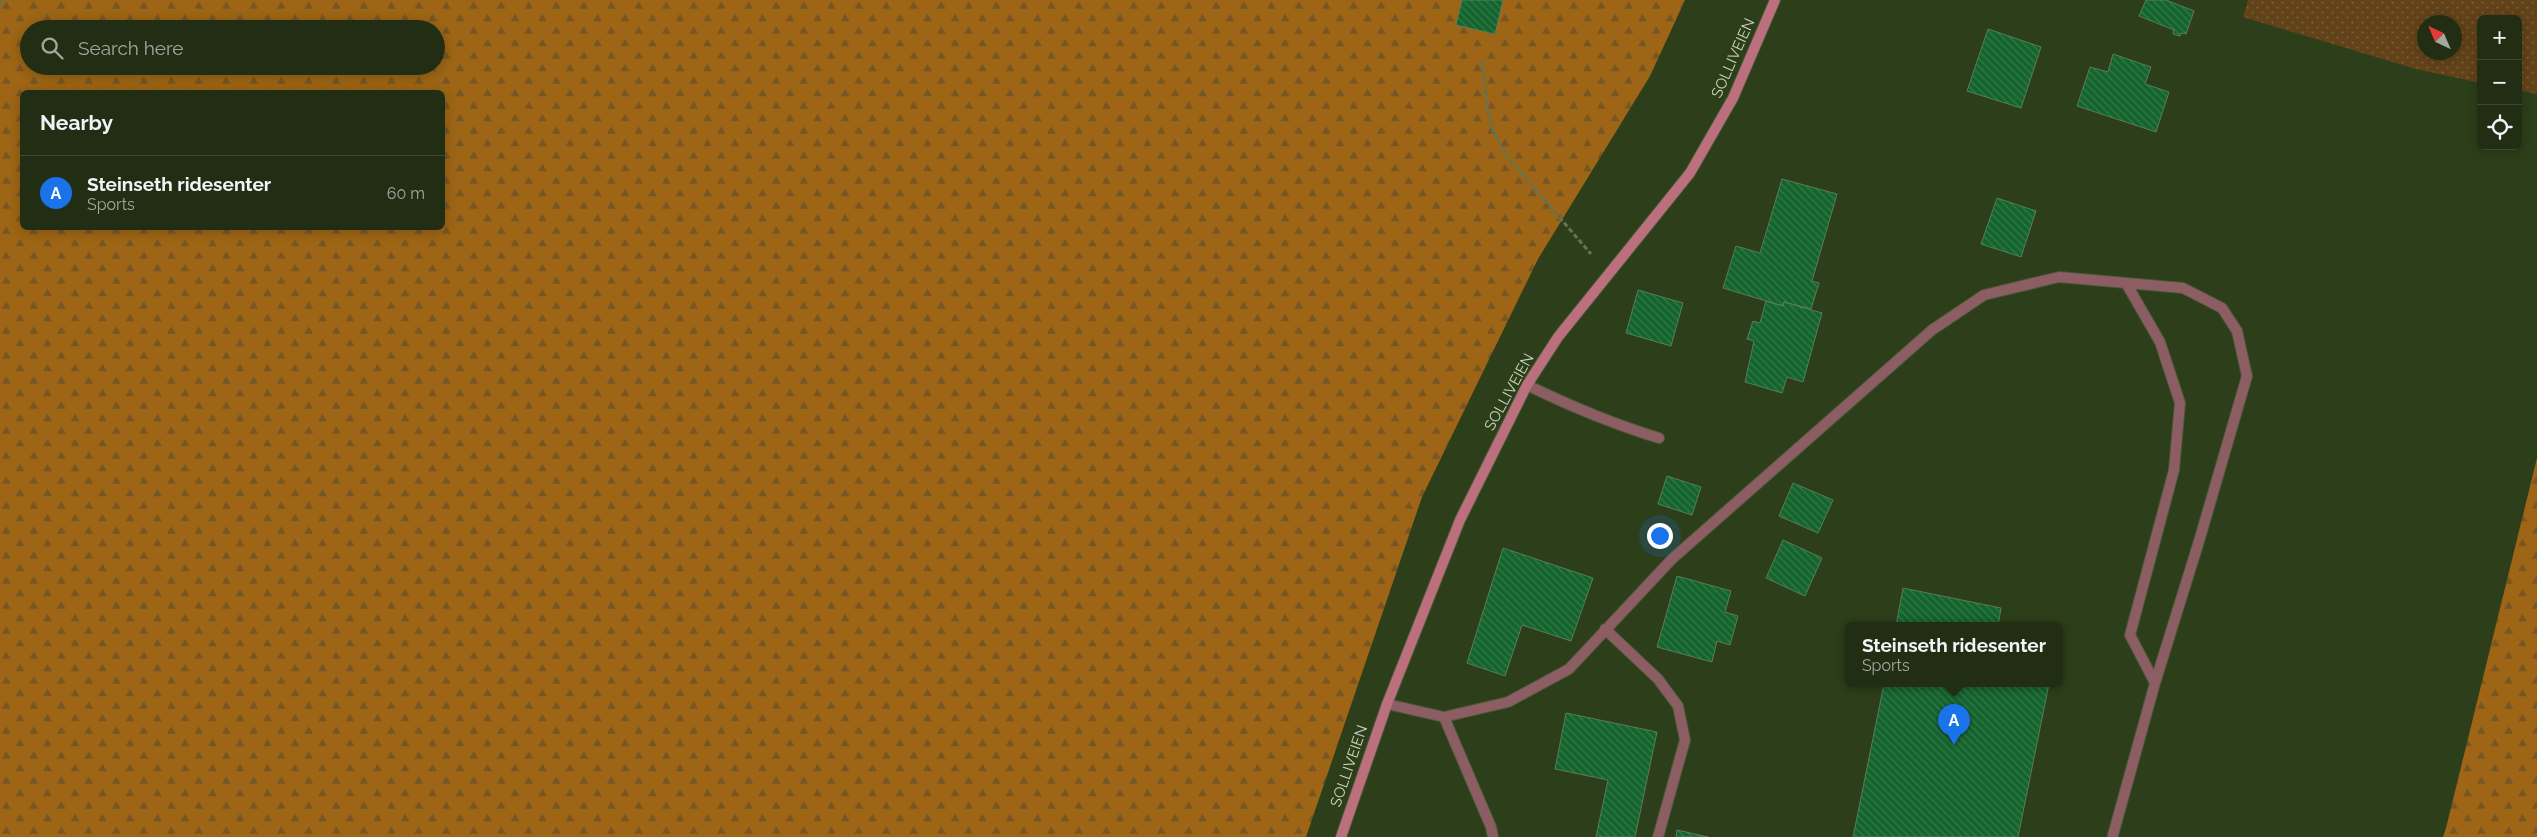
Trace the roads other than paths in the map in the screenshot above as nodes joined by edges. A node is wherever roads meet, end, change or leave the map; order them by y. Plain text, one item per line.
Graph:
1 (1774, 0) edge
2 (2126, 283) junction
3 (1527, 385) junction
4 (1659, 438) dead end
5 (1605, 629) junction
6 (2155, 683) junction
7 (1387, 704) junction
8 (1444, 717) junction
9 (2113, 835) dead end
10 (1340, 837) edge
11 (1493, 837) edge
12 (1658, 837) edge

1 - 3 street, SOLLIVEIEN
2 - 5 lane
2 - 6 lane
2 - 6 lane
3 - 4 lane
3 - 7 street, SOLLIVEIEN
5 - 8 lane
5 - 12 lane
6 - 9 lane
7 - 8 lane
7 - 10 street, SOLLIVEIEN
8 - 11 lane

